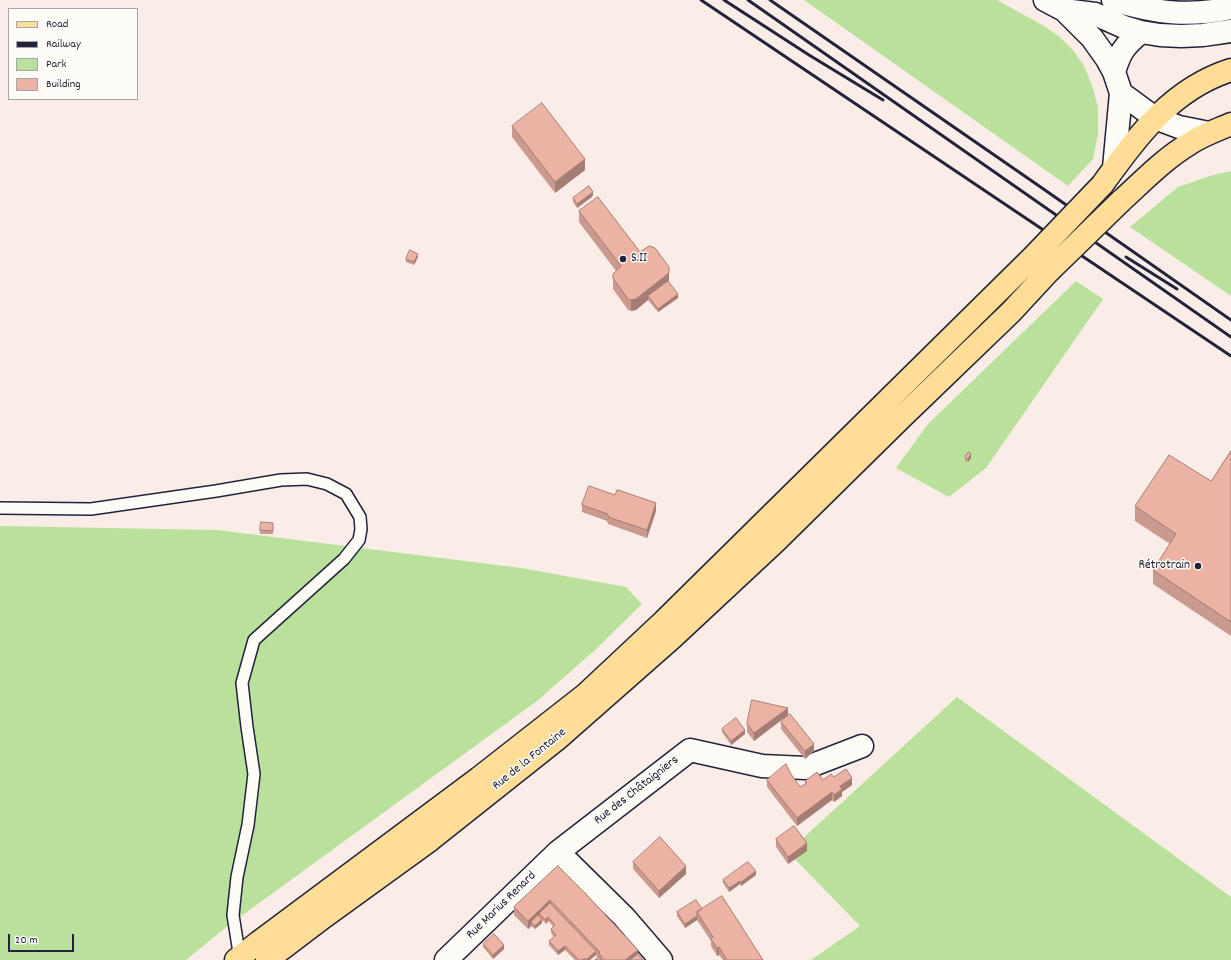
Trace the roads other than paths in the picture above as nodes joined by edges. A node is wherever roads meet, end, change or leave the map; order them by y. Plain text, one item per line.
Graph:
1 (1046, 0) edge
2 (1113, 0) edge
3 (1231, 8) edge
4 (1064, 10) junction
5 (1231, 31) edge
6 (1141, 32) junction
7 (1231, 70) edge
8 (1114, 72) junction
9 (1121, 93) junction
10 (1155, 118) junction
11 (1231, 124) edge
12 (1209, 133) junction
13 (1114, 168) junction
14 (1041, 264) junction
15 (0, 508) edge
16 (862, 746) dead end
17 (558, 852) junction
18 (238, 959) edge
19 (267, 960) edge
20 (446, 960) edge
21 (661, 960) edge

1 - 4 street
2 - 3 street
4 - 6 street
4 - 8 street
5 - 6 street
6 - 8 street
7 - 10 main road
8 - 9 street
9 - 10 street
9 - 13 street
10 - 12 street
10 - 13 main road
11 - 12 main road
12 - 14 main road, bridge
13 - 14 main road, bridge
14 - 18 main road
14 - 19 main road, Rue de la Fontaine
15 - 18 lane
16 - 17 street, Rue des Châtaigniers
17 - 20 street, Rue Marius Renard
17 - 21 street

